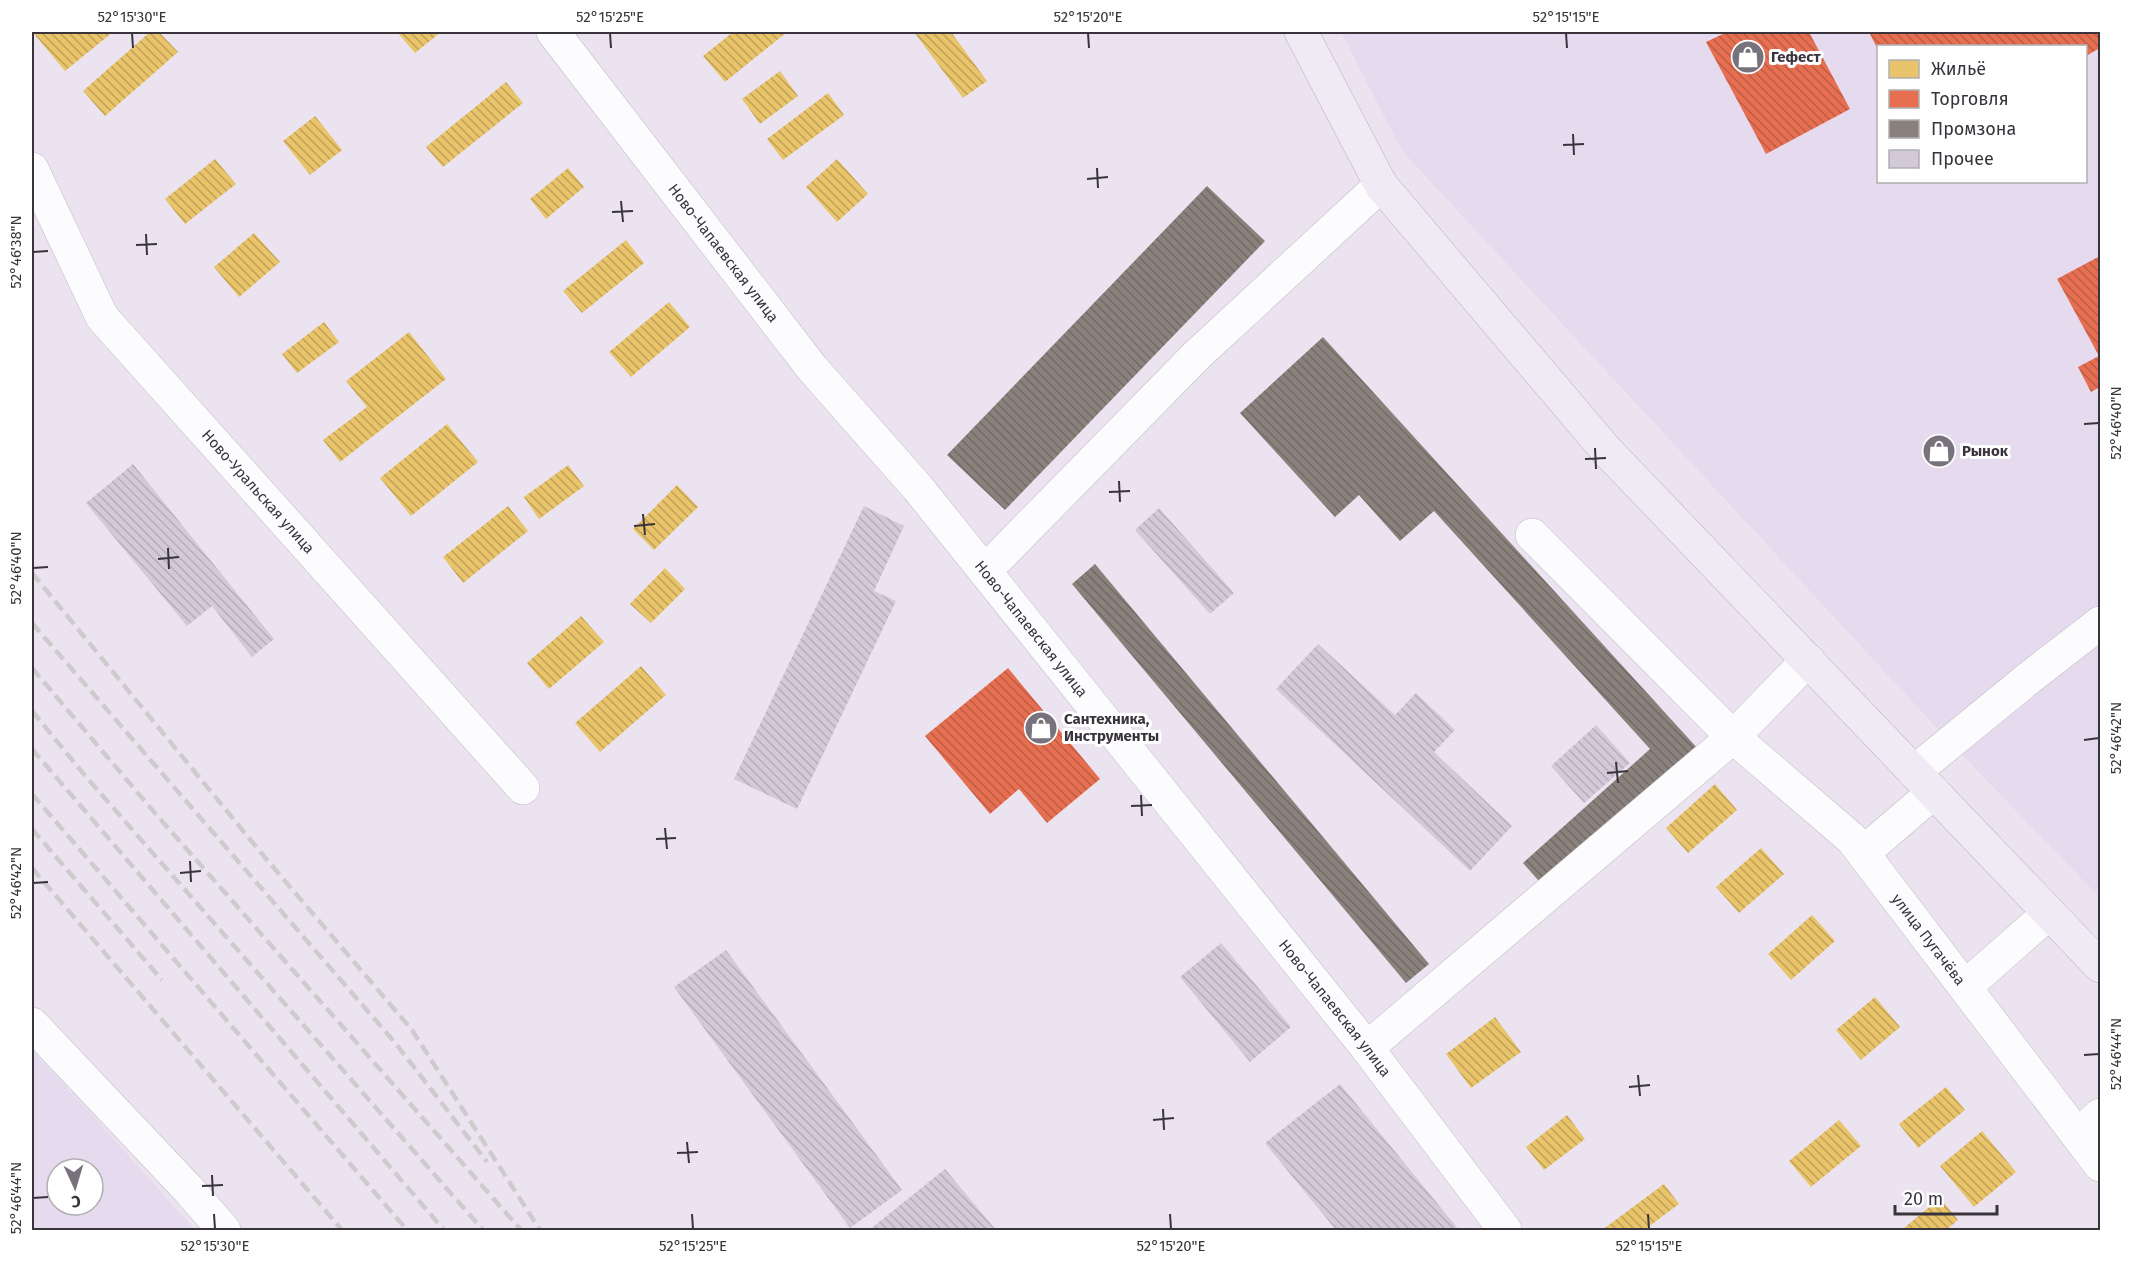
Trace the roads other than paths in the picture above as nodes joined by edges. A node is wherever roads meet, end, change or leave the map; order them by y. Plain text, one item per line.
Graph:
1 (553, 32) edge
2 (1301, 32) edge
3 (32, 169) edge
4 (1381, 185) junction
5 (1532, 535) dead end
6 (985, 570) junction
7 (2100, 623) edge
8 (1808, 660) junction
9 (1733, 737) junction
10 (1924, 782) junction
11 (523, 788) dead end
12 (1863, 853) junction
13 (2049, 913) junction
14 (2100, 966) edge
15 (1965, 987) junction
16 (32, 1024) edge
17 (1367, 1048) junction
18 (2089, 1125) edge
19 (2100, 1165) edge
20 (224, 1230) edge
21 (1505, 1230) edge

1 - 6 street, Ново-Чапаевская улица
2 - 4 main road
3 - 11 street, Ново-Уральская улица
4 - 6 street
4 - 8 main road
5 - 9 street, улица Пугачёва
6 - 17 street, Ново-Чапаевская улица
7 - 10 street
8 - 9 street
8 - 10 main road
9 - 12 street, улица Пугачёва
9 - 17 street
10 - 12 street
10 - 13 main road
12 - 15 street, улица Пугачёва
13 - 14 main road
13 - 15 street
15 - 18 street, улица Пугачёва
16 - 20 street
17 - 21 street, Ново-Чапаевская улица
18 - 19 street, улица Пугачёва

